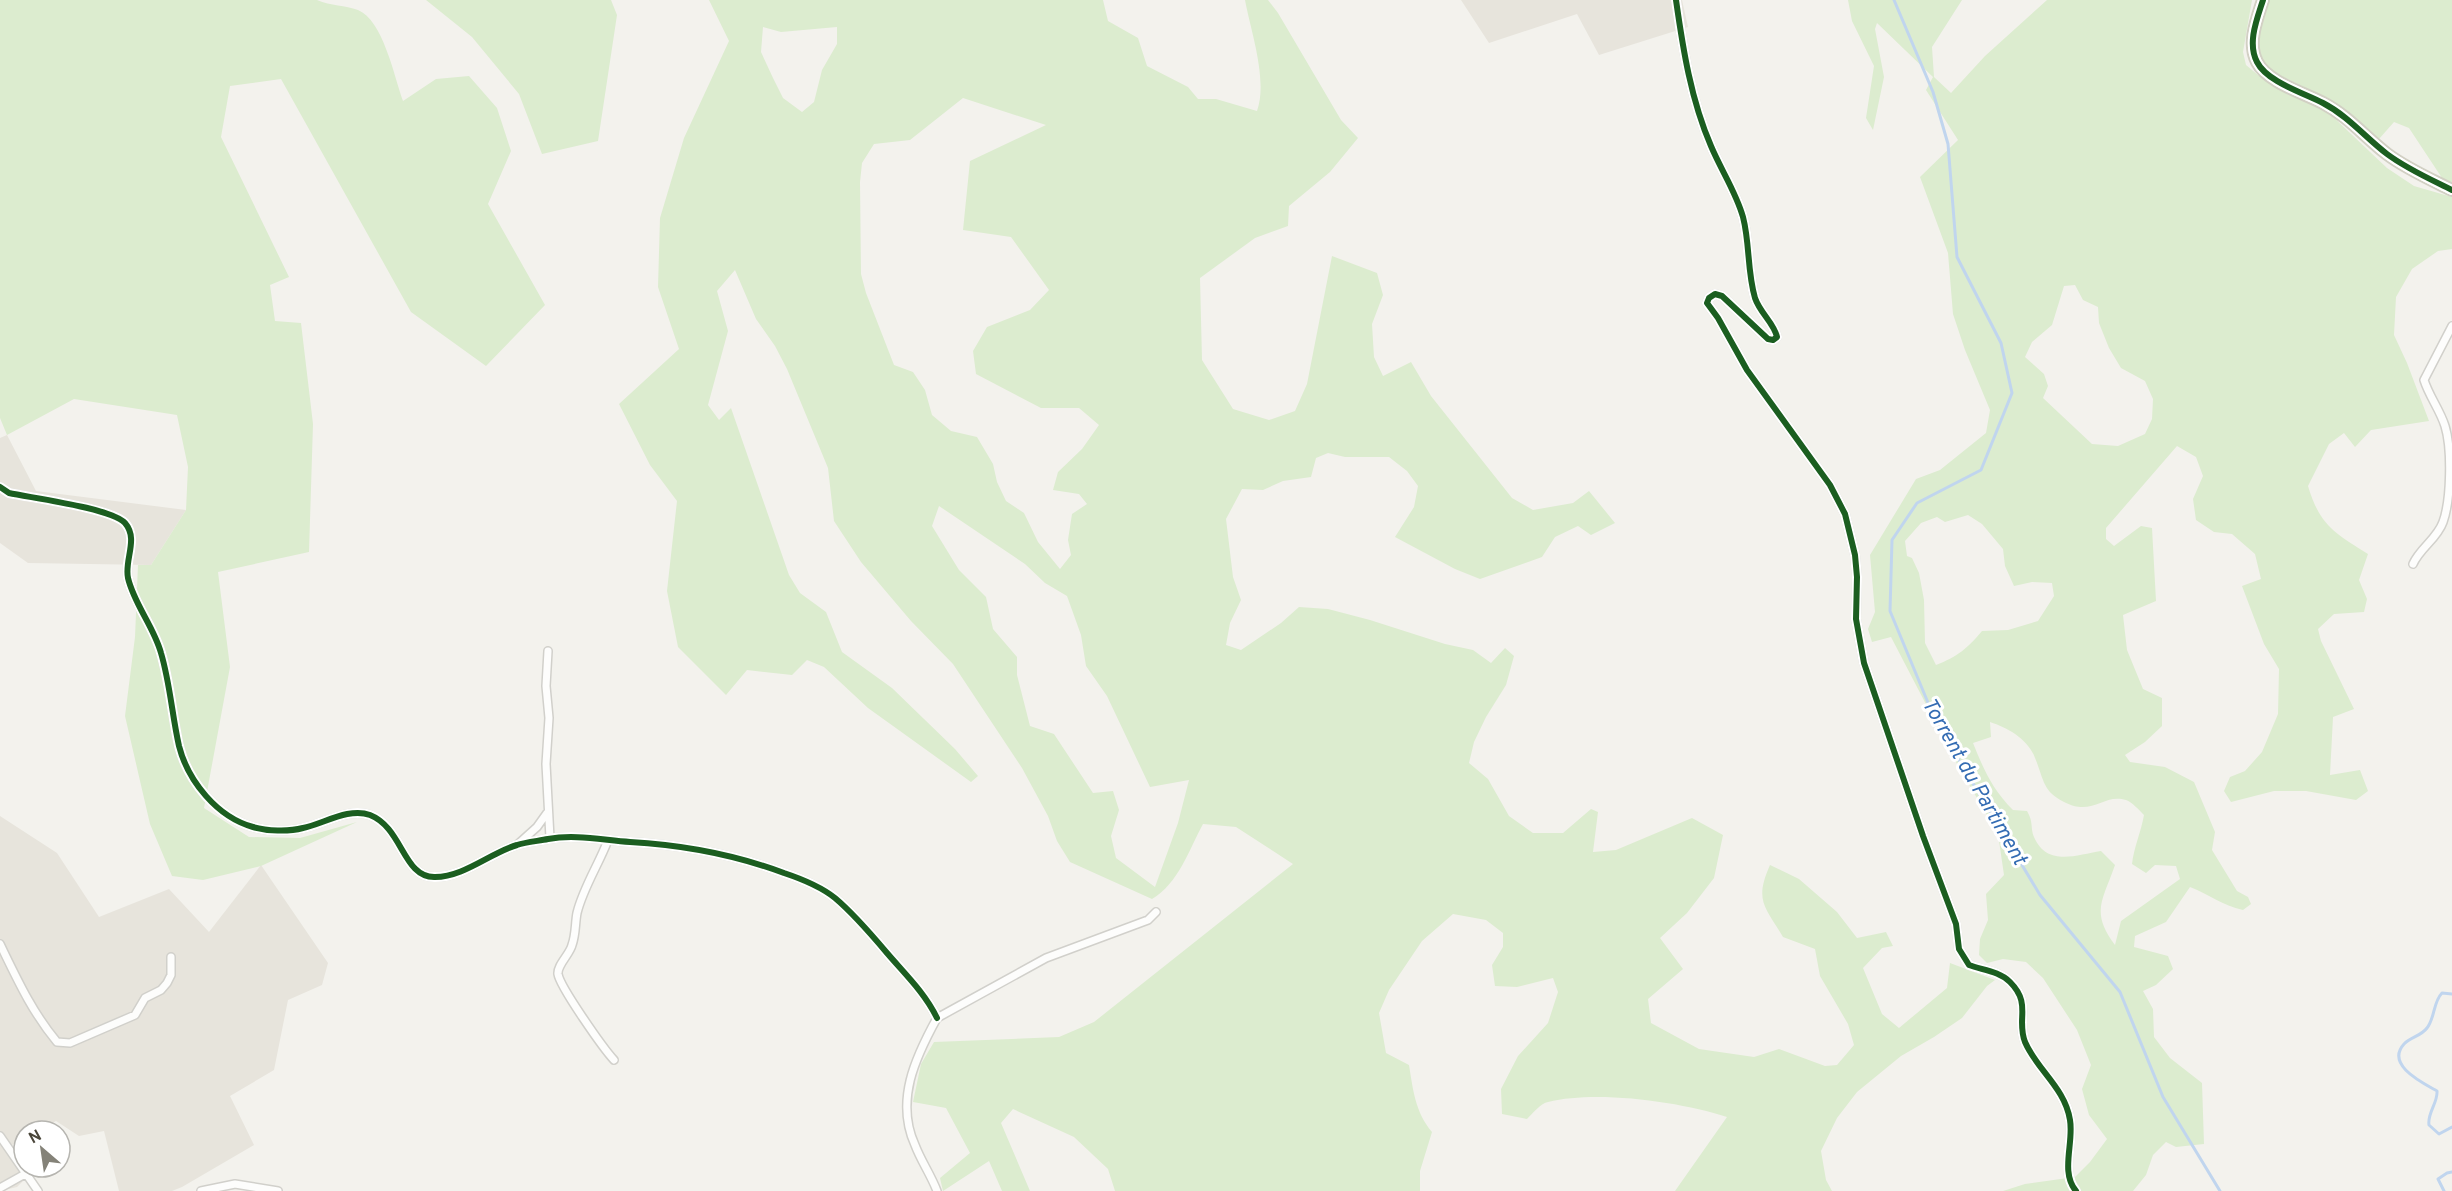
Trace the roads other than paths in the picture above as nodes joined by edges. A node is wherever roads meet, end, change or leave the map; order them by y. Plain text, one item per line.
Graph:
1 (1676, 0) edge
2 (2263, 0) edge
3 (2452, 190) edge
4 (2452, 326) edge
5 (0, 487) edge
6 (2414, 564) dead end
7 (548, 651) dead end
8 (547, 813) junction
9 (550, 838) junction
10 (608, 840) junction
11 (517, 845) junction
12 (1156, 912) dead end
13 (0, 944) edge
14 (171, 957) dead end
15 (937, 1018) junction
16 (614, 1060) dead end
17 (0, 1136) edge
18 (12, 1154) edge
19 (16, 1179) edge
20 (29, 1179) edge
21 (0, 1188) edge
22 (38, 1191) edge
23 (201, 1191) edge
24 (278, 1191) edge
25 (937, 1191) edge
26 (2076, 1191) edge

1 - 26 street
2 - 3 street
4 - 6 street
5 - 11 street
7 - 8 street
8 - 9 street
8 - 11 street
9 - 10 street
9 - 11 street
10 - 15 street
10 - 16 street
12 - 15 street
13 - 14 street
15 - 25 street
17 - 18 street
19 - 21 street
20 - 22 street
23 - 24 street

